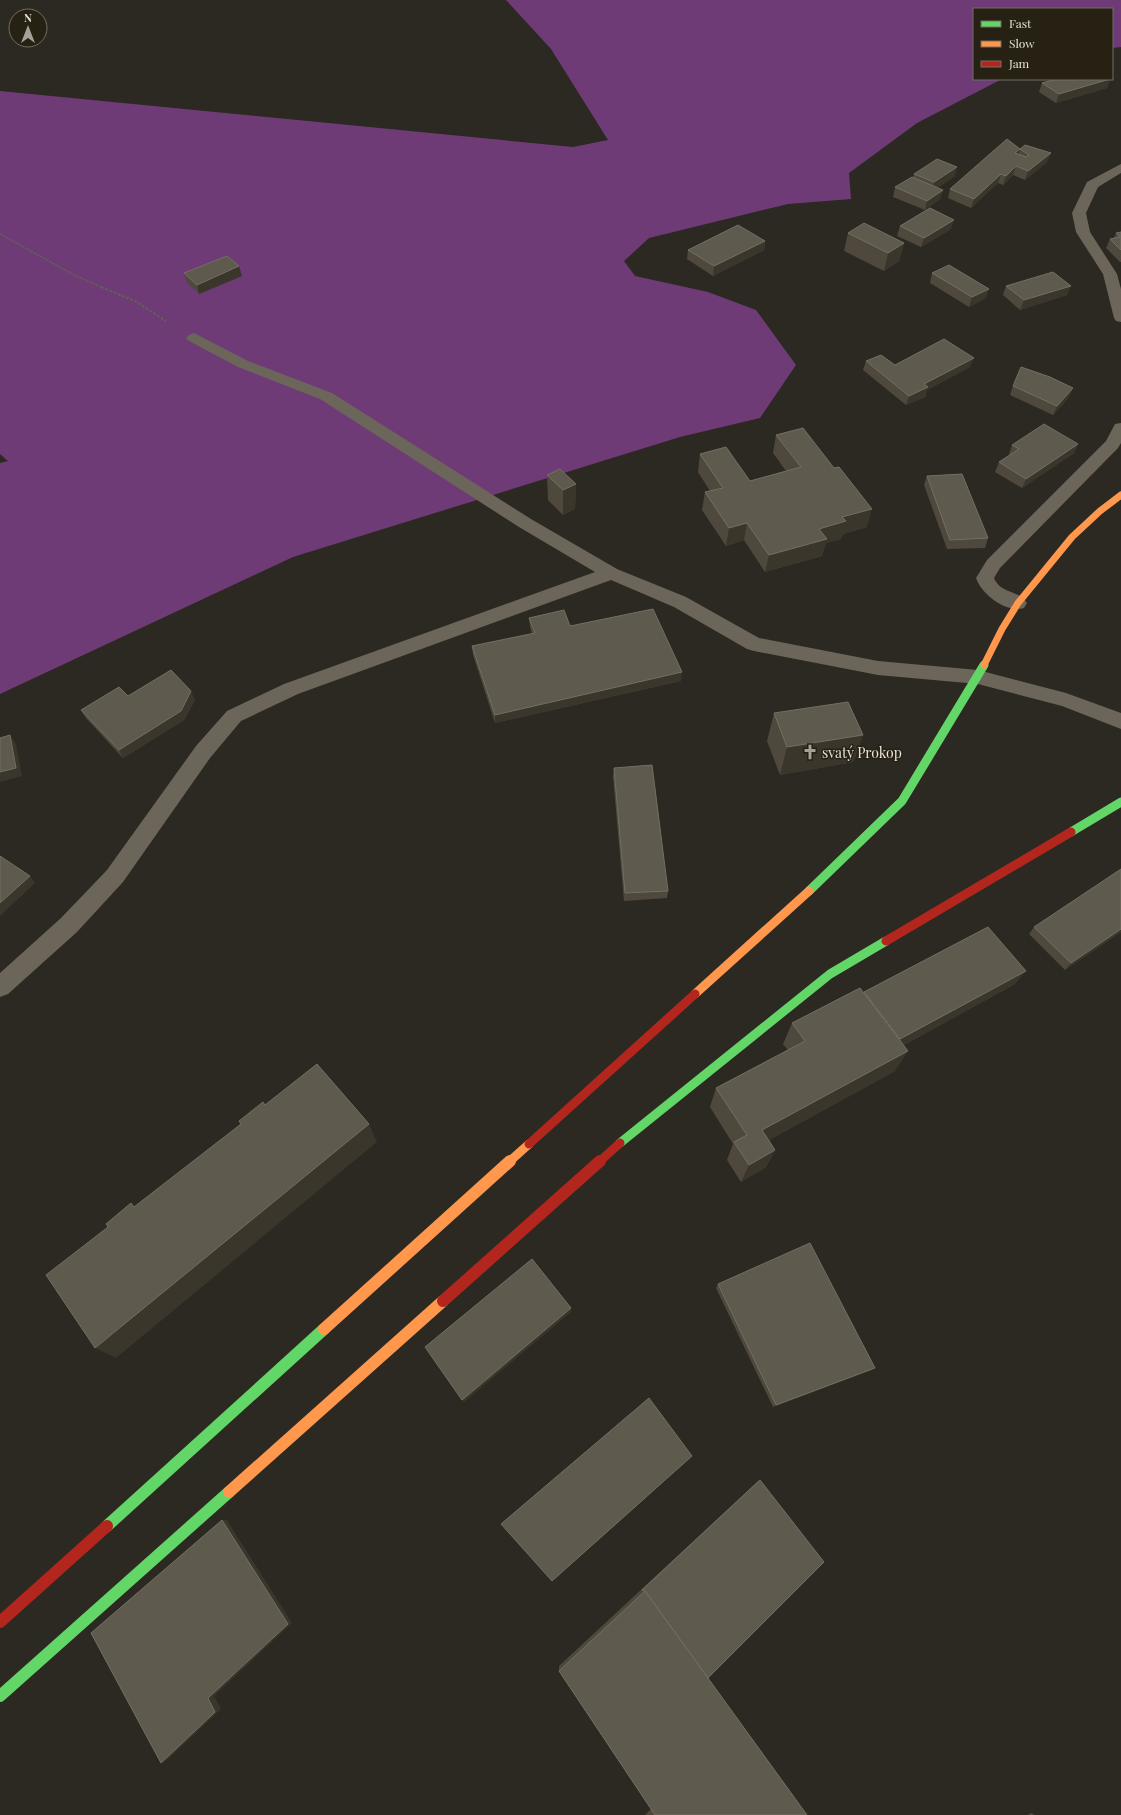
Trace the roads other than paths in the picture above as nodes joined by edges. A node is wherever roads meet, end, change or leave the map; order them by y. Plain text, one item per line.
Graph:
1 (1121, 168) edge
2 (1121, 318) edge
3 (194, 338) road end
4 (1121, 428) edge
5 (1121, 495) edge
6 (612, 573) junction
7 (1018, 603) junction
8 (978, 677) junction
9 (1121, 721) edge
10 (1121, 802) edge
11 (0, 987) edge
12 (0, 1622) edge
13 (0, 1696) edge

1 - 2 street
3 - 6 street
4 - 7 street
5 - 7 main road
6 - 8 street
6 - 11 street
7 - 8 main road
8 - 9 street
8 - 12 main road
10 - 13 main road

